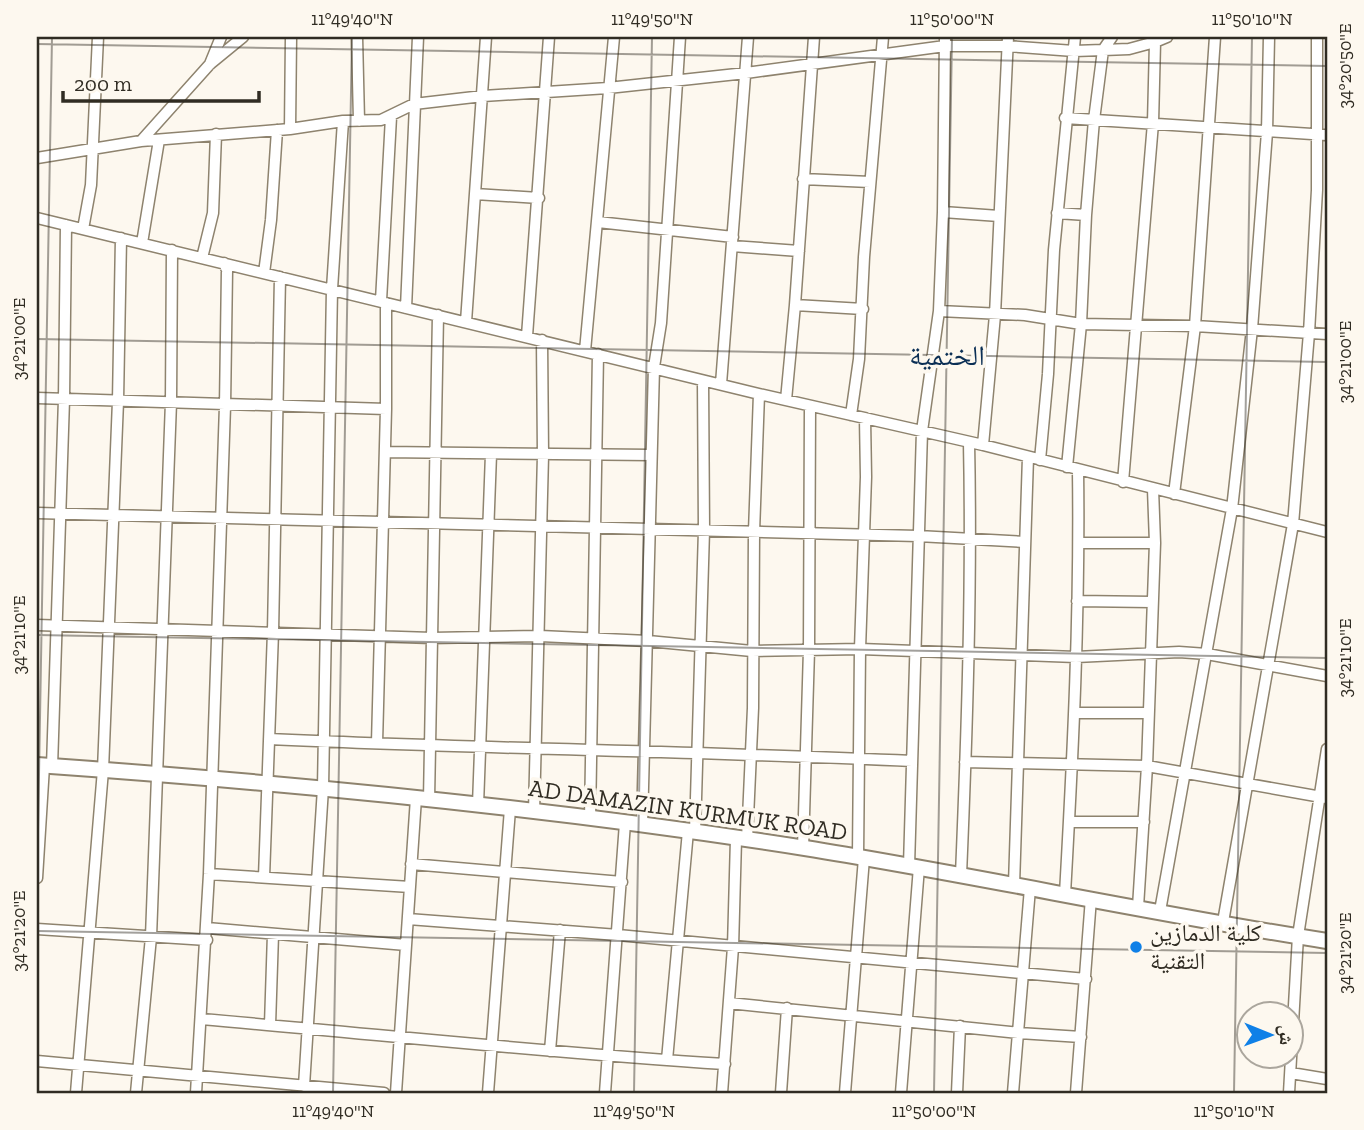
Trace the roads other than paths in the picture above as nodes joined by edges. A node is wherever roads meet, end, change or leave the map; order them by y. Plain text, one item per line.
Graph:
1 (98, 37) edge
2 (220, 37) edge
3 (243, 37) edge
4 (291, 37) edge
5 (356, 37) edge
6 (418, 37) edge
7 (486, 37) edge
8 (550, 37) edge
9 (614, 37) edge
10 (680, 37) edge
11 (748, 37) edge
12 (814, 37) edge
13 (883, 37) edge
14 (1075, 37) edge
15 (1112, 37) edge
16 (1167, 37) edge
17 (1215, 37) edge
18 (1269, 37) edge
19 (1317, 37) edge
20 (945, 41) edge
21 (1007, 41) edge
22 (1155, 42) junction
23 (1102, 50) junction
24 (1074, 51) junction
25 (882, 54) junction
26 (210, 64) junction
27 (811, 64) junction
28 (746, 73) junction
29 (677, 81) junction
30 (608, 88) junction
31 (545, 93) junction
32 (483, 96) junction
33 (414, 104) junction
34 (391, 117) junction
35 (1065, 118) junction
36 (1094, 120) junction
37 (343, 121) junction
38 (359, 121) junction
39 (1153, 123) junction
40 (1210, 128) junction
41 (290, 129) junction
42 (277, 130) junction
43 (1267, 132) junction
44 (216, 134) junction
45 (1323, 134) edge
46 (159, 140) junction
47 (141, 141) junction
48 (94, 147) junction
49 (37, 158) edge
50 (803, 179) junction
51 (870, 182) junction
52 (475, 194) junction
53 (539, 198) junction
54 (943, 212) junction
55 (1057, 213) junction
56 (1086, 215) junction
57 (999, 216) junction
58 (37, 218) edge
59 (598, 222) junction
60 (66, 225) junction
61 (83, 229) junction
62 (667, 229) junction
63 (121, 238) junction
64 (733, 242) junction
65 (142, 243) junction
66 (172, 250) junction
67 (799, 251) junction
68 (202, 258) junction
69 (224, 263) junction
70 (264, 273) junction
71 (280, 277) junction
72 (332, 289) junction
73 (384, 302) junction
74 (795, 304) junction
75 (406, 308) junction
76 (863, 309) junction
77 (939, 311) junction
78 (995, 314) junction
79 (438, 315) junction
80 (1049, 319) junction
81 (466, 322) junction
82 (1081, 324) junction
83 (1135, 324) junction
84 (1195, 326) junction
85 (1252, 329) junction
86 (1309, 333) junction
87 (1327, 334) edge
88 (527, 337) junction
89 (542, 340) junction
90 (585, 351) junction
91 (598, 354) junction
92 (654, 367) junction
93 (703, 381) junction
94 (721, 384) junction
95 (759, 394) junction
96 (37, 398) edge
97 (64, 399) junction
98 (786, 400) junction
99 (118, 401) junction
100 (171, 402) junction
101 (225, 404) junction
102 (277, 406) junction
103 (810, 406) junction
104 (331, 408) junction
105 (386, 409) junction
106 (851, 415) junction
107 (865, 418) junction
108 (922, 431) junction
109 (970, 442) junction
110 (982, 445) junction
111 (385, 452) junction
112 (437, 453) junction
113 (491, 454) junction
114 (543, 455) junction
115 (597, 456) junction
116 (651, 456) junction
117 (1028, 457) junction
118 (1040, 460) junction
119 (1066, 467) junction
120 (1078, 470) junction
121 (1123, 482) junction
122 (1153, 489) junction
123 (1174, 494) junction
124 (1232, 509) junction
125 (37, 513) edge
126 (60, 514) junction
127 (114, 515) junction
128 (167, 516) junction
129 (221, 517) junction
130 (275, 519) junction
131 (328, 520) junction
132 (383, 522) junction
133 (435, 523) junction
134 (488, 524) junction
135 (1293, 524) junction
136 (542, 526) junction
137 (594, 527) junction
138 (649, 529) junction
139 (704, 530) junction
140 (754, 532) junction
141 (1327, 532) edge
142 (809, 533) junction
143 (863, 535) junction
144 (918, 536) junction
145 (971, 540) junction
146 (1025, 541) junction
147 (1079, 542) junction
148 (1155, 543) junction
149 (1077, 601) junction
150 (1152, 601) junction
151 (37, 625) edge
152 (57, 625) junction
153 (111, 626) junction
154 (164, 628) junction
155 (216, 630) junction
156 (273, 632) junction
157 (326, 634) junction
158 (380, 636) junction
159 (540, 636) junction
160 (484, 637) junction
161 (432, 638) junction
162 (594, 638) junction
163 (648, 641) junction
164 (701, 646) junction
165 (860, 649) junction
166 (809, 650) junction
167 (752, 651) junction
168 (914, 651) junction
169 (969, 652) junction
170 (1021, 654) junction
171 (1150, 654) junction
172 (1208, 654) junction
173 (1076, 657) junction
174 (1269, 665) junction
175 (1327, 676) edge
176 (1074, 713) junction
177 (1148, 713) junction
178 (270, 739) junction
179 (323, 741) junction
180 (377, 743) junction
181 (430, 745) junction
182 (480, 747) junction
183 (537, 750) junction
184 (1327, 750) edge
185 (590, 752) junction
186 (644, 753) junction
187 (698, 754) junction
188 (752, 754) junction
189 (805, 756) junction
190 (860, 759) junction
191 (912, 761) junction
192 (965, 762) junction
193 (1020, 764) junction
194 (1072, 764) junction
195 (44, 766) edge
196 (1147, 766) junction
197 (103, 769) junction
198 (1185, 773) junction
199 (158, 774) junction
200 (212, 779) junction
201 (267, 783) junction
202 (1248, 784) junction
203 (323, 788) junction
204 (1323, 797) edge
205 (422, 799) junction
206 (478, 805) junction
207 (510, 808) junction
208 (534, 812) junction
209 (590, 819) junction
210 (1144, 821) junction
211 (1069, 822) junction
212 (625, 823) junction
213 (642, 825) junction
214 (692, 832) junction
215 (742, 839) junction
216 (803, 848) junction
217 (861, 858) junction
218 (411, 864) junction
219 (914, 866) junction
220 (506, 872) junction
221 (209, 874) junction
222 (961, 875) junction
223 (264, 877) junction
224 (37, 878) edge
225 (317, 881) junction
226 (622, 883) junction
227 (1014, 885) junction
228 (410, 887) junction
229 (1030, 888) junction
230 (1065, 894) junction
231 (1091, 898) junction
232 (1138, 907) junction
233 (1160, 911) junction
234 (408, 919) junction
235 (1223, 922) junction
236 (502, 925) junction
237 (207, 928) junction
238 (37, 929) edge
239 (560, 930) junction
240 (89, 932) junction
241 (274, 934) junction
242 (618, 935) junction
243 (1298, 936) junction
244 (151, 937) junction
245 (314, 937) junction
246 (206, 940) junction
247 (679, 941) junction
248 (1327, 941) edge
249 (406, 945) junction
250 (733, 947) junction
251 (855, 958) junction
252 (912, 964) junction
253 (1025, 972) junction
254 (1086, 979) junction
255 (729, 1003) junction
256 (788, 1008) junction
257 (851, 1014) junction
258 (201, 1020) junction
259 (907, 1020) junction
260 (270, 1025) junction
261 (960, 1026) junction
262 (308, 1029) junction
263 (1019, 1032) junction
264 (401, 1036) junction
265 (1081, 1037) junction
266 (492, 1044) junction
267 (550, 1051) junction
268 (608, 1057) junction
269 (667, 1060) junction
270 (37, 1061) edge
271 (78, 1064) junction
272 (725, 1064) junction
273 (139, 1071) junction
274 (1291, 1073) junction
275 (198, 1076) junction
276 (1327, 1079) edge
277 (255, 1081) junction
278 (310, 1089) edge
279 (76, 1093) edge
280 (136, 1093) edge
281 (196, 1093) edge
282 (254, 1093) edge
283 (372, 1093) edge
284 (384, 1093) edge
285 (396, 1093) edge
286 (488, 1093) edge
287 (606, 1093) edge
288 (722, 1093) edge
289 (781, 1093) edge
290 (845, 1093) edge
291 (901, 1093) edge
292 (957, 1093) edge
293 (1013, 1093) edge
294 (1076, 1093) edge
295 (1289, 1093) edge

1 - 48 street
2 - 26 street
3 - 26 street
4 - 41 street
5 - 38 street
6 - 33 street
7 - 32 street
8 - 31 street
9 - 30 street
10 - 29 street
11 - 28 street
12 - 27 street
13 - 25 street
14 - 24 street
15 - 23 street
16 - 22 street
17 - 40 street
18 - 43 street
19 - 45 street
20 - 21 street
20 - 25 street
20 - 54 street
21 - 24 street
21 - 57 street
22 - 23 street
22 - 39 street
23 - 24 street
23 - 36 street
24 - 35 street
25 - 27 street
25 - 51 street
26 - 47 street
27 - 28 street
27 - 50 street
28 - 29 street
28 - 64 street
29 - 30 street
29 - 62 street
30 - 31 street
30 - 59 street
31 - 32 street
31 - 53 street
32 - 33 street
32 - 52 street
33 - 34 street
33 - 75 street
34 - 38 street
34 - 73 street
35 - 36 street
35 - 55 street
36 - 39 street
36 - 56 street
37 - 38 street
37 - 41 street
37 - 72 street
39 - 40 street
39 - 83 street
40 - 43 street
40 - 84 street
41 - 42 street
42 - 44 street
42 - 70 street
43 - 45 street
43 - 85 street
44 - 46 street
44 - 68 street
45 - 86 street
46 - 47 street
46 - 65 street
47 - 48 street
48 - 49 street
48 - 61 street
50 - 51 street
50 - 67 street
51 - 76 street
52 - 53 street
52 - 81 street
53 - 88 street
54 - 57 street
54 - 77 street
55 - 56 street
55 - 80 street
56 - 82 street
57 - 78 street
58 - 60 street
59 - 62 street
59 - 90 street
60 - 61 street
60 - 97 street
61 - 63 street
62 - 64 street
62 - 92 street
63 - 65 street
63 - 99 street
64 - 67 street
64 - 94 street
65 - 66 street
66 - 68 street
66 - 100 street
67 - 74 street
68 - 69 street
69 - 70 street
69 - 101 street
70 - 71 street
71 - 72 street
71 - 102 street
72 - 73 street
72 - 104 street
73 - 75 street
73 - 105 street
74 - 76 street
74 - 98 street
75 - 79 street
76 - 106 street
77 - 78 street
77 - 108 street
78 - 80 street
78 - 110 street
79 - 81 street
79 - 112 street
80 - 82 street
80 - 118 street
81 - 88 street
82 - 83 street
82 - 119 street
83 - 84 street
83 - 121 street
84 - 85 street
84 - 123 street
85 - 86 street
85 - 124 street
86 - 87 street
86 - 135 street
88 - 89 street
89 - 90 street
89 - 114 street
90 - 91 street
91 - 92 street
91 - 115 street
92 - 93 street
92 - 116 street
93 - 94 street
93 - 139 street
94 - 95 street
95 - 98 street
95 - 140 street
96 - 97 street
97 - 99 street
97 - 126 street
98 - 103 street
99 - 100 street
99 - 127 street
100 - 101 street
100 - 128 street
101 - 102 street
101 - 129 street
102 - 104 street
102 - 130 street
103 - 106 street
103 - 142 street
104 - 105 street
104 - 131 street
105 - 111 street
106 - 107 street
107 - 108 street
107 - 143 street
108 - 109 street
108 - 144 street
109 - 110 street
109 - 145 street
110 - 117 street
111 - 112 street
111 - 132 street
112 - 113 street
112 - 133 street
113 - 114 street
113 - 134 street
114 - 115 street
114 - 136 street
115 - 116 street
115 - 137 street
116 - 138 street
117 - 118 street
117 - 146 street
118 - 119 street
119 - 120 street
120 - 121 street
120 - 147 street
121 - 122 street
122 - 123 street
122 - 148 street
123 - 124 street
124 - 135 street
124 - 172 street
125 - 126 street
126 - 127 street
126 - 152 street
127 - 128 street
127 - 153 street
128 - 129 street
128 - 154 street
129 - 130 street
129 - 155 street
130 - 131 street
130 - 156 street
131 - 132 street
131 - 157 street
132 - 133 street
132 - 158 street
133 - 134 street
133 - 161 street
134 - 136 street
134 - 160 street
135 - 141 street
135 - 174 street
136 - 137 street
136 - 159 street
137 - 138 street
137 - 162 street
138 - 139 street
138 - 163 street
139 - 140 street
139 - 164 street
140 - 142 street
140 - 167 street
142 - 143 street
142 - 166 street
143 - 144 street
143 - 165 street
144 - 145 street
144 - 168 street
145 - 146 street
145 - 169 street
146 - 170 street
147 - 148 street
147 - 149 street
148 - 150 street
149 - 150 street
149 - 173 street
150 - 171 street
151 - 152 street
152 - 153 street
152 - 195 street
153 - 154 street
153 - 197 street
154 - 155 street
154 - 199 street
155 - 156 street
155 - 200 street
156 - 157 street
156 - 178 street
157 - 158 street
157 - 179 street
158 - 161 street
158 - 180 street
159 - 160 street
159 - 162 street
159 - 183 street
160 - 161 street
160 - 182 street
161 - 181 street
162 - 163 street
162 - 185 street
163 - 164 street
163 - 186 street
164 - 167 street
164 - 187 street
165 - 166 street
165 - 168 street
165 - 190 street
166 - 167 street
166 - 189 street
167 - 188 street
168 - 169 street
168 - 191 street
169 - 170 street
169 - 192 street
170 - 173 street
170 - 193 street
171 - 172 street
171 - 173 street
171 - 177 street
172 - 174 street
172 - 198 street
173 - 176 street
174 - 175 street
174 - 202 street
176 - 177 street
176 - 194 street
177 - 196 street
178 - 179 street
178 - 201 street
179 - 180 street
179 - 203 street
180 - 181 street
181 - 182 street
181 - 205 street
182 - 183 street
182 - 206 street
183 - 185 street
183 - 208 street
184 - 204 street
185 - 186 street
185 - 209 street
186 - 187 street
186 - 213 street
187 - 188 street
187 - 214 street
188 - 189 street
188 - 215 street
189 - 190 street
189 - 216 street
190 - 191 street
190 - 217 street
191 - 219 street
192 - 193 street
192 - 222 street
193 - 194 street
193 - 227 street
194 - 196 street
194 - 211 street
195 - 197 highway, AD DAMAZIN KURMUK ROAD
195 - 224 street
196 - 198 street
196 - 210 street
197 - 199 highway, AD DAMAZIN KURMUK ROAD
197 - 240 street
198 - 202 street
198 - 233 street
199 - 200 highway, AD DAMAZIN KURMUK ROAD
199 - 244 street
200 - 201 highway, AD DAMAZIN KURMUK ROAD
200 - 221 street
201 - 203 highway, AD DAMAZIN KURMUK ROAD
201 - 223 street
202 - 204 street
202 - 235 street
203 - 205 highway, AD DAMAZIN KURMUK ROAD
203 - 225 street
204 - 243 street
205 - 206 highway, AD DAMAZIN KURMUK ROAD
205 - 218 street
206 - 207 highway, AD DAMAZIN KURMUK ROAD
207 - 208 highway, AD DAMAZIN KURMUK ROAD
207 - 220 street
208 - 209 highway, AD DAMAZIN KURMUK ROAD
209 - 212 highway, AD DAMAZIN KURMUK ROAD
210 - 211 street
210 - 232 street
211 - 230 street
212 - 213 highway, AD DAMAZIN KURMUK ROAD
212 - 226 street
213 - 214 highway, AD DAMAZIN KURMUK ROAD
214 - 215 highway, AD DAMAZIN KURMUK ROAD
214 - 247 street
215 - 216 highway, AD DAMAZIN KURMUK ROAD
215 - 250 street
216 - 217 highway, AD DAMAZIN KURMUK ROAD
217 - 219 highway, AD DAMAZIN KURMUK ROAD
217 - 251 street
218 - 220 street
218 - 228 street
219 - 222 highway, AD DAMAZIN KURMUK ROAD
219 - 252 street
220 - 226 street
220 - 236 street
221 - 223 street
221 - 237 street
222 - 227 highway, AD DAMAZIN KURMUK ROAD
223 - 225 street
225 - 228 street
225 - 245 street
226 - 242 street
227 - 229 highway, AD DAMAZIN KURMUK ROAD
228 - 234 street
229 - 230 highway, AD DAMAZIN KURMUK ROAD
229 - 253 street
230 - 231 highway, AD DAMAZIN KURMUK ROAD
231 - 232 highway, AD DAMAZIN KURMUK ROAD
231 - 254 street
232 - 233 highway, AD DAMAZIN KURMUK ROAD
233 - 235 highway, AD DAMAZIN KURMUK ROAD
234 - 236 street
234 - 249 street
235 - 243 highway, AD DAMAZIN KURMUK ROAD
236 - 239 street
236 - 266 street
237 - 241 street
237 - 246 street
238 - 240 street
239 - 242 street
239 - 267 street
240 - 244 street
240 - 271 street
241 - 245 street
241 - 260 street
242 - 247 street
242 - 268 street
243 - 248 highway, AD DAMAZIN KURMUK ROAD
243 - 274 street
244 - 246 street
244 - 273 street
245 - 249 street
245 - 262 street
246 - 258 street
247 - 250 street
247 - 269 street
249 - 264 street
250 - 251 street
250 - 255 street
251 - 252 street
251 - 257 street
252 - 253 street
252 - 259 street
253 - 254 street
253 - 263 street
254 - 265 street
255 - 256 street
255 - 272 street
256 - 257 street
256 - 289 street
257 - 259 street
257 - 290 street
258 - 260 street
258 - 275 street
259 - 261 street
259 - 291 street
260 - 262 street
261 - 263 street
261 - 292 street
262 - 264 street
262 - 278 street
263 - 265 street
263 - 293 street
264 - 266 street
264 - 285 street
265 - 294 street
266 - 267 street
266 - 286 street
267 - 268 street
268 - 269 street
268 - 287 street
269 - 272 street
270 - 271 street
271 - 273 street
271 - 279 street
272 - 288 street
273 - 275 street
273 - 280 street
274 - 276 street
274 - 295 street
275 - 277 street
275 - 281 street
277 - 278 street
277 - 282 street
278 - 283 street
283 - 284 street

